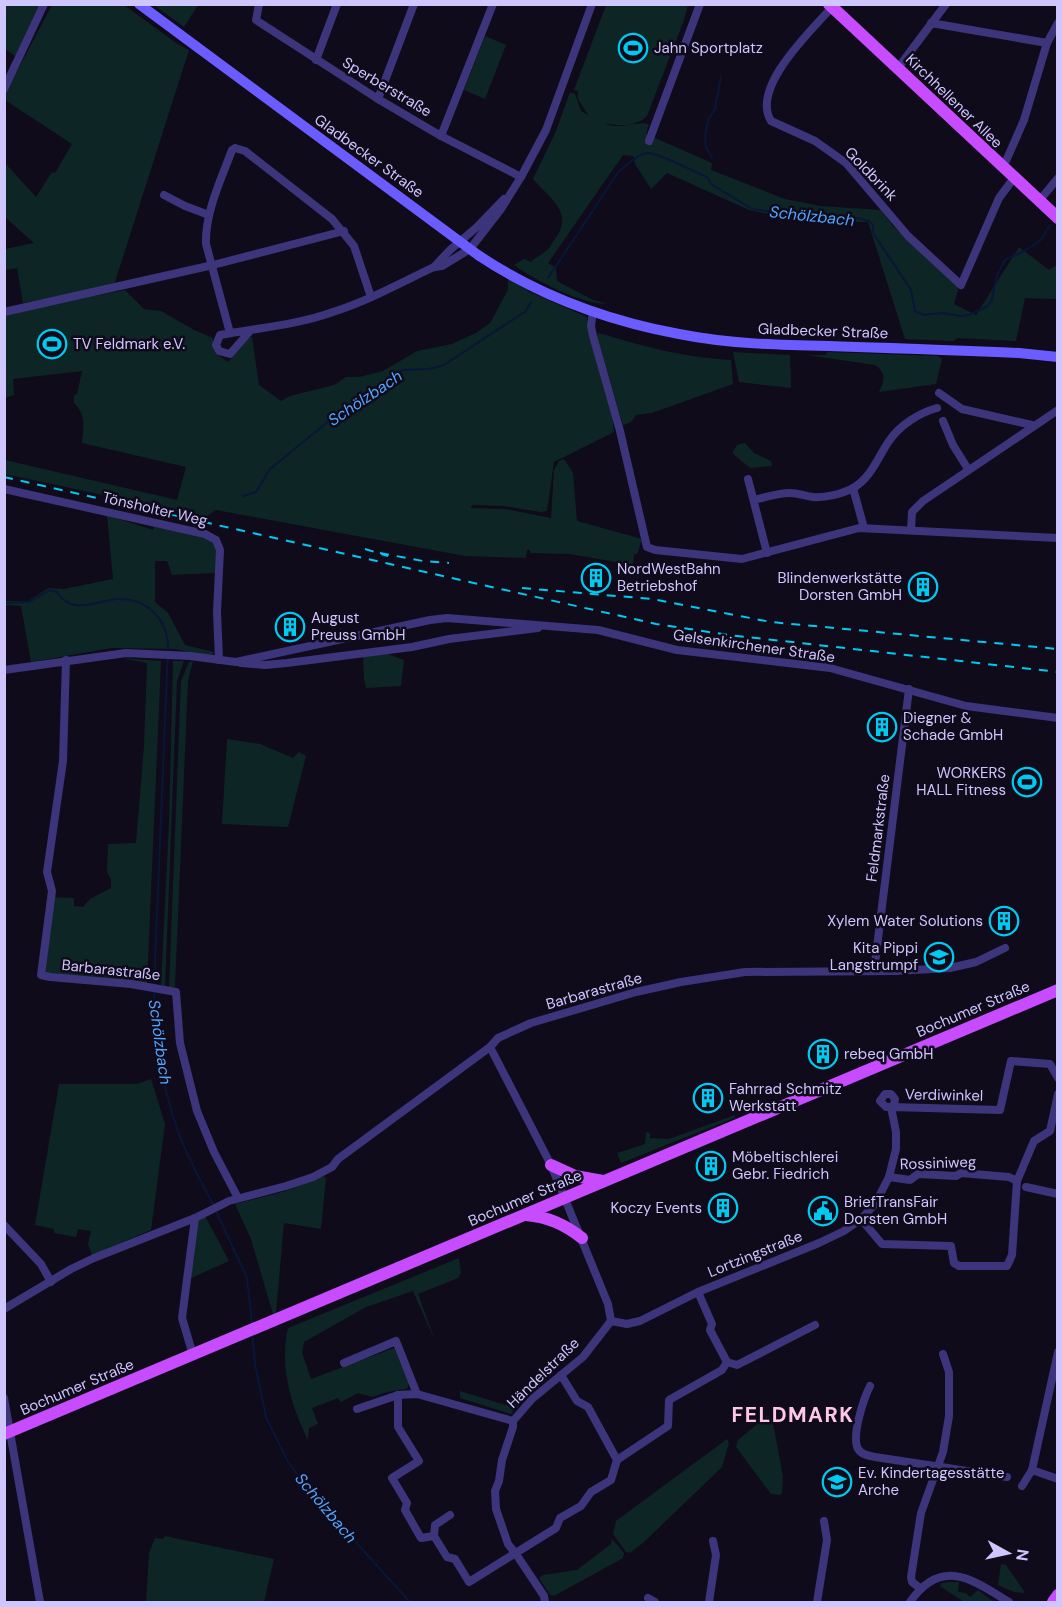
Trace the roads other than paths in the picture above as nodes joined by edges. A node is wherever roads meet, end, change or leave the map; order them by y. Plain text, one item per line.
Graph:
1 (44, 4) edge
2 (139, 4) edge
3 (260, 4) edge
4 (337, 4) edge
5 (414, 4) edge
6 (493, 4) edge
7 (592, 4) edge
8 (700, 4) edge
9 (946, 4) edge
10 (832, 5) edge
11 (931, 23) junction
12 (1058, 23) edge
13 (1047, 43) junction
14 (316, 60) junction
15 (898, 68) junction
16 (4, 89) edge
17 (378, 99) junction
18 (441, 136) junction
19 (649, 141) dead end
20 (1006, 161) dead end
21 (521, 177) junction
22 (1014, 178) junction
23 (1058, 178) edge
24 (513, 189) junction
25 (164, 195) dead end
26 (1039, 201) junction
27 (209, 215) junction
28 (1058, 218) edge
29 (344, 231) junction
30 (460, 241) junction
31 (470, 249) junction
32 (213, 265) junction
33 (434, 267) junction
34 (371, 297) junction
35 (593, 311) junction
36 (4, 312) edge
37 (250, 331) junction
38 (230, 333) junction
39 (1058, 351) edge
40 (1019, 353) junction
41 (1058, 357) edge
42 (939, 393) dead end
43 (937, 408) dead end
44 (1058, 410) edge
45 (943, 421) dead end
46 (1032, 425) junction
47 (968, 469) junction
48 (748, 479) dead end
49 (854, 488) junction
50 (4, 489) edge
51 (754, 500) junction
52 (864, 528) junction
53 (910, 530) junction
54 (1058, 538) edge
55 (767, 554) junction
56 (551, 626) junction
57 (284, 651) junction
58 (66, 660) junction
59 (219, 660) junction
60 (237, 662) junction
61 (287, 663) junction
62 (4, 670) edge
63 (909, 689) junction
64 (1058, 717) edge
65 (1005, 948) dead end
66 (874, 971) junction
67 (1058, 990) edge
68 (490, 1047) junction
69 (1058, 1078) edge
70 (1058, 1094) edge
71 (891, 1107) joint
72 (551, 1165) junction
73 (889, 1177) junction
74 (604, 1181) junction
75 (1017, 1181) junction
76 (1026, 1187) dead end
77 (1058, 1194) edge
78 (238, 1198) junction
79 (565, 1198) junction
80 (525, 1215) junction
81 (195, 1218) junction
82 (861, 1219) junction
83 (4, 1225) edge
84 (582, 1238) junction
85 (51, 1282) junction
86 (698, 1292) junction
87 (4, 1309) edge
88 (611, 1321) junction
89 (815, 1325) dead end
90 (1058, 1352) edge
91 (943, 1354) dead end
92 (193, 1356) junction
93 (727, 1362) junction
94 (344, 1363) dead end
95 (561, 1375) junction
96 (870, 1386) dead end
97 (417, 1394) junction
98 (398, 1395) junction
99 (4, 1398) edge
100 (357, 1409) dead end
101 (513, 1420) junction
102 (8, 1433) edge
103 (617, 1460) junction
104 (938, 1467) junction
105 (1032, 1470) junction
106 (1006, 1477) dead end
107 (1058, 1479) edge
108 (1022, 1486) dead end
109 (450, 1515) dead end
110 (824, 1521) dead end
111 (434, 1536) junction
112 (713, 1541) dead end
113 (516, 1554) junction
114 (920, 1588) junction
115 (1058, 1595) edge
116 (40, 1602) edge
117 (545, 1602) edge
118 (709, 1602) edge
119 (817, 1602) edge
120 (910, 1602) edge
121 (1009, 1602) edge
122 (1053, 1602) edge

1 - 16 street
2 - 30 main road, Gladbecker Straße
3 - 14 street, Sperberstraße
4 - 14 street
5 - 17 street
6 - 18 street
7 - 21 street
8 - 19 street
9 - 11 street
10 - 15 main road, Kirchhellener Allee
10 - 22 street, Goldbrink
11 - 13 street
11 - 15 street
12 - 13 street
13 - 20 street
14 - 17 street, Sperberstraße
15 - 22 main road, Kirchhellener Allee
17 - 18 street, Sperberstraße
18 - 21 street, Sperberstraße
21 - 24 street
22 - 26 main road, Kirchhellener Allee
23 - 26 street
24 - 30 street
24 - 31 street
25 - 27 street
26 - 28 main road, Kirchhellener Allee
27 - 29 street
27 - 32 street
29 - 32 street
29 - 34 street
30 - 31 main road, Gladbecker Straße
30 - 33 street
31 - 33 street
31 - 35 main road, Gladbecker Straße
32 - 36 street
32 - 38 street
33 - 34 street
34 - 37 street
35 - 40 main road, Gladbecker Straße
35 - 55 street
37 - 38 street
37 - 38 street
39 - 40 main road, Gladbecker Straße
40 - 41 main road, Gladbecker Straße
42 - 46 street
43 - 49 street
44 - 46 street
45 - 47 street
46 - 47 street
47 - 53 street
48 - 51 street
49 - 51 street
49 - 52 street
50 - 59 street, Tönsholter Weg
51 - 55 street
52 - 53 street
52 - 55 street
53 - 54 street
56 - 57 street, Gelsenkirchener Straße
56 - 61 street, Gelsenkirchener Straße
56 - 63 street, Gelsenkirchener Straße
57 - 60 street, Gelsenkirchener Straße
57 - 61 street
58 - 59 street, Gelsenkirchener Straße
58 - 62 street, Gelsenkirchener Straße
58 - 78 street, Barbarastraße
59 - 60 street, Gelsenkirchener Straße
60 - 61 street, Gelsenkirchener Straße
63 - 64 street, Gelsenkirchener Straße
63 - 66 street, Feldmarkstraße
65 - 66 street, Barbarastraße
66 - 68 street, Barbarastraße
67 - 74 main road, Bochumer Straße
68 - 72 street
68 - 78 street, Barbarastraße
69 - 71 street, Verdiwinkel
70 - 75 street
71 - 73 street, Lortzingstraße
72 - 74 main road
72 - 79 street
73 - 75 street, Rossiniweg
73 - 82 street, Lortzingstraße
74 - 79 main road, Bochumer Straße
75 - 82 street
76 - 77 street
78 - 81 street, Barbarastraße
79 - 80 main road, Bochumer Straße
79 - 84 street
80 - 84 main road
80 - 92 main road, Bochumer Straße
81 - 85 street, Barbarastraße
81 - 92 street
82 - 86 street, Lortzingstraße
83 - 85 street
84 - 88 street
85 - 87 street, Barbarastraße
86 - 88 street, Lortzingstraße
86 - 93 street
88 - 95 street, Händelstraße
89 - 93 street
90 - 105 street
91 - 104 street
92 - 102 main road, Bochumer Straße
93 - 103 street
94 - 97 street
95 - 101 street, Händelstraße
95 - 103 street
96 - 104 street
97 - 98 street
97 - 101 street
98 - 100 street
98 - 111 street
99 - 102 street
101 - 113 street, Händelstraße
102 - 116 street
103 - 113 street
104 - 106 street
104 - 114 street
105 - 107 street
105 - 108 street
109 - 111 street
110 - 119 street
111 - 113 street
112 - 118 street
113 - 117 street, Händelstraße
114 - 120 street
114 - 121 street
115 - 122 main road

